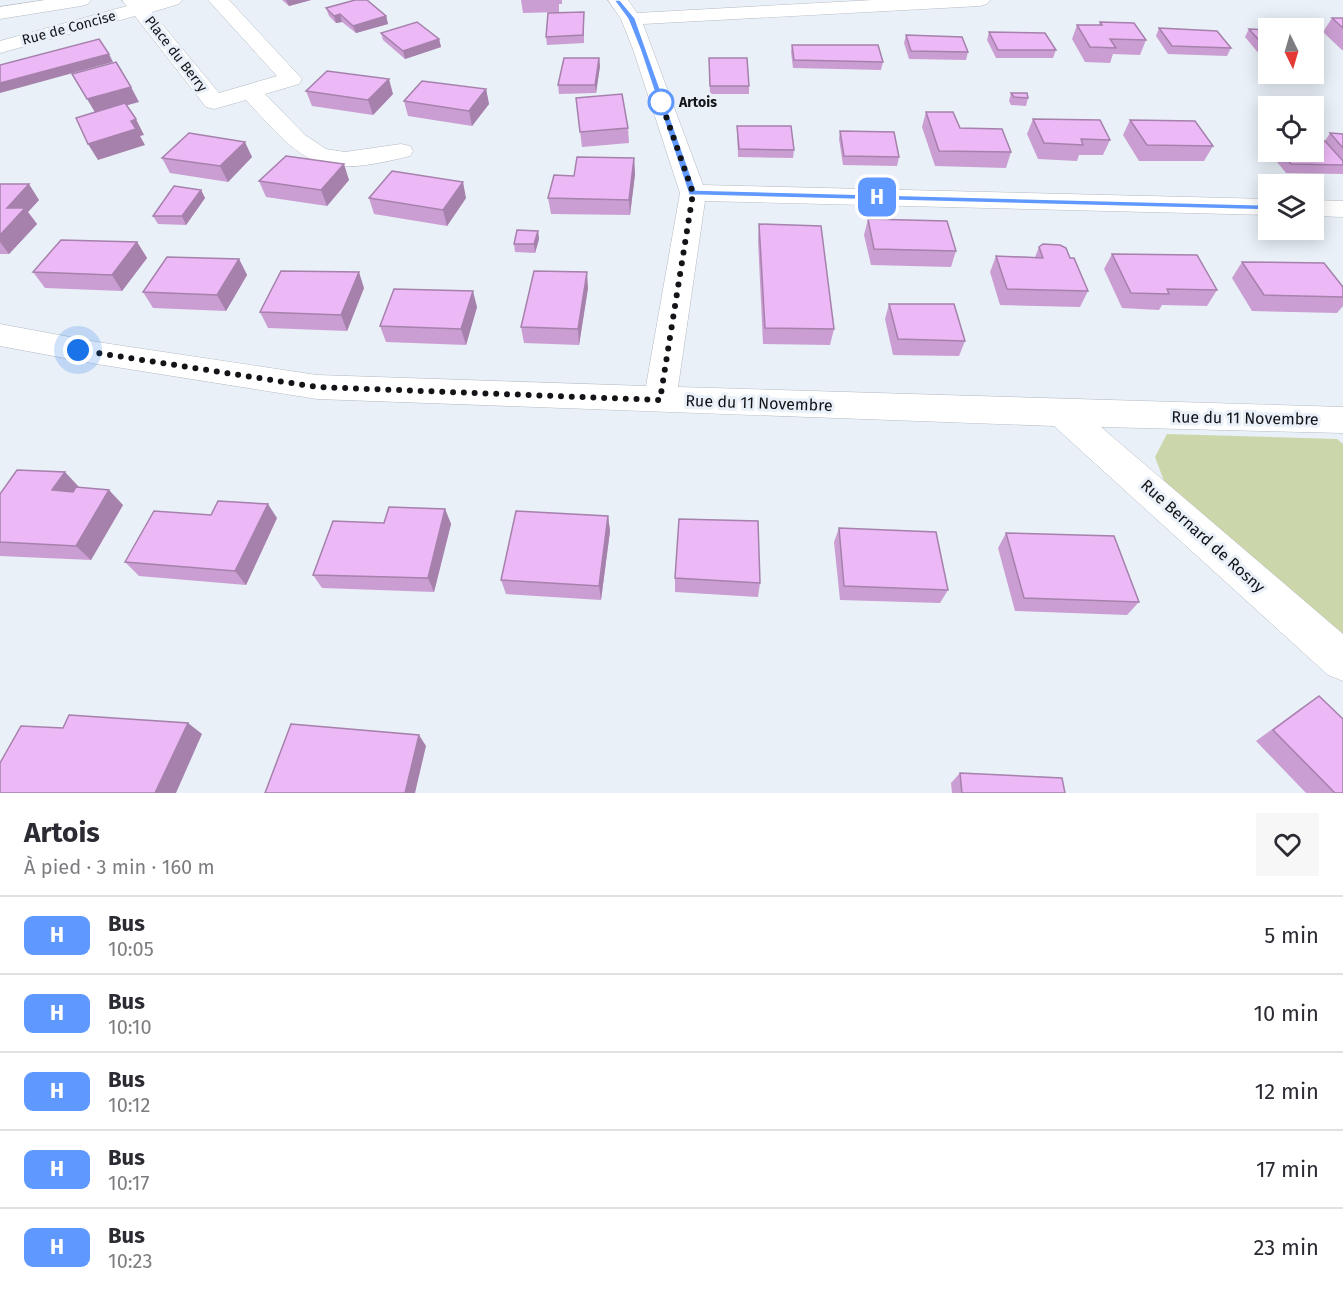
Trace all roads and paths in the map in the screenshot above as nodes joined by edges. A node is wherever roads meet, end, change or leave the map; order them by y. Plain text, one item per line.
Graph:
1 (81, 0) edge
2 (172, 0) edge
3 (218, 0) edge
4 (618, 0) edge
5 (980, 0) edge
6 (136, 4) edge
7 (0, 14) edge
8 (631, 18) junction
9 (0, 47) edge
10 (251, 92) junction
11 (401, 151) dead end
12 (693, 193) junction
13 (1258, 207) edge
14 (1324, 208) edge
15 (1343, 209) edge
16 (0, 335) edge
17 (660, 400) junction
18 (1062, 413) junction
19 (1343, 420) edge
20 (1343, 661) edge

1 - 7 street
2 - 6 street, Rue de Concise
3 - 10 street, Place du Berry
4 - 8 street
5 - 8 street
6 - 9 street, Rue de Concise
6 - 10 street, Place du Berry
8 - 12 street
10 - 11 street
12 - 13 street
12 - 17 street
14 - 15 street
16 - 17 street, Rue du 11 Novembre
17 - 18 street, Rue du 11 Novembre
18 - 19 street, Rue du 11 Novembre
18 - 20 street, Rue Bernard de Rosny

